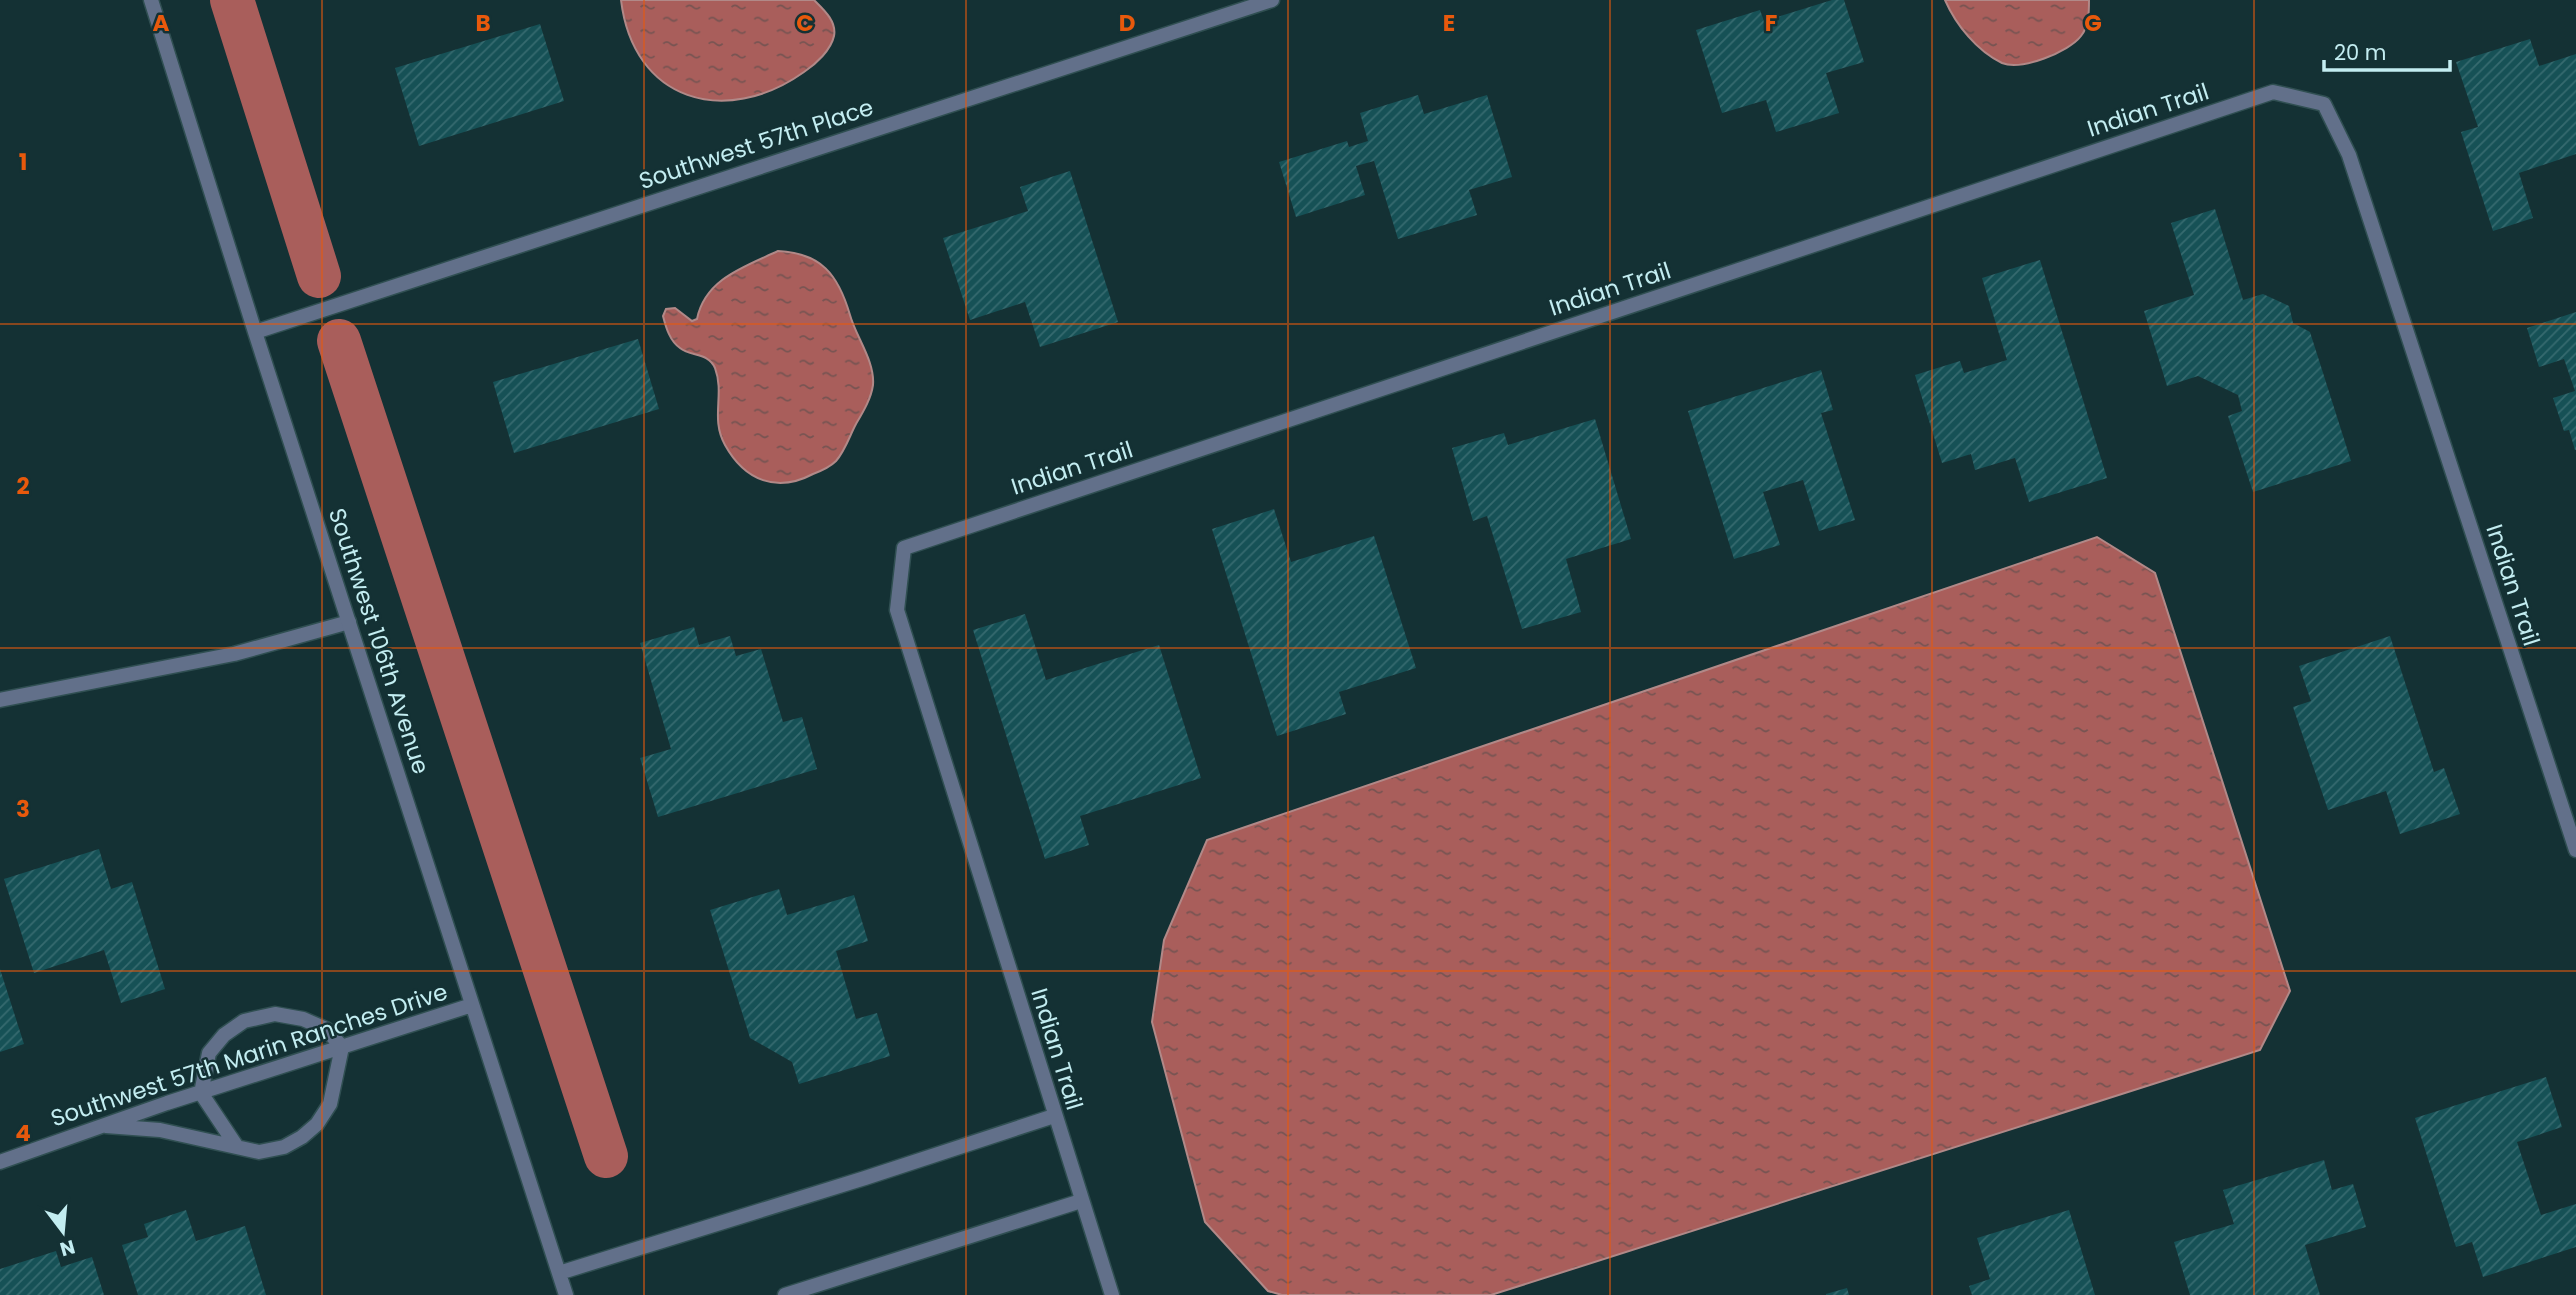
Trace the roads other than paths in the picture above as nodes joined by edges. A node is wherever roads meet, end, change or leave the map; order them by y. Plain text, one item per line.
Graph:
1 (151, 0) edge
2 (1272, 0) edge
3 (255, 332) junction
4 (349, 622) junction
5 (0, 700) edge
6 (2576, 850) edge
7 (472, 1005) junction
8 (342, 1046) junction
9 (201, 1093) junction
10 (1054, 1116) junction
11 (106, 1126) junction
12 (237, 1147) junction
13 (0, 1161) edge
14 (1080, 1201) junction
15 (559, 1273) junction
16 (566, 1295) edge
17 (785, 1295) edge
18 (1112, 1295) edge

1 - 3 street, Southwest 106th Avenue
2 - 3 street, Southwest 57th Place
3 - 4 street, Southwest 106th Avenue
4 - 5 street
4 - 7 street, Southwest 106th Avenue
6 - 10 street, Indian Trail
7 - 8 street, Southwest 57th Marin Ranches Drive
7 - 15 street, Southwest 106th Avenue
8 - 9 street, Southwest 57th Marin Ranches Drive
8 - 9 street
8 - 12 street
9 - 11 street, Southwest 57th Marin Ranches Drive
9 - 12 street
10 - 14 street, Indian Trail
10 - 15 street
11 - 12 street
11 - 13 street, Southwest 57th Marin Ranches Drive
14 - 17 street
14 - 18 street, Indian Trail
15 - 16 street, Southwest 106th Avenue

